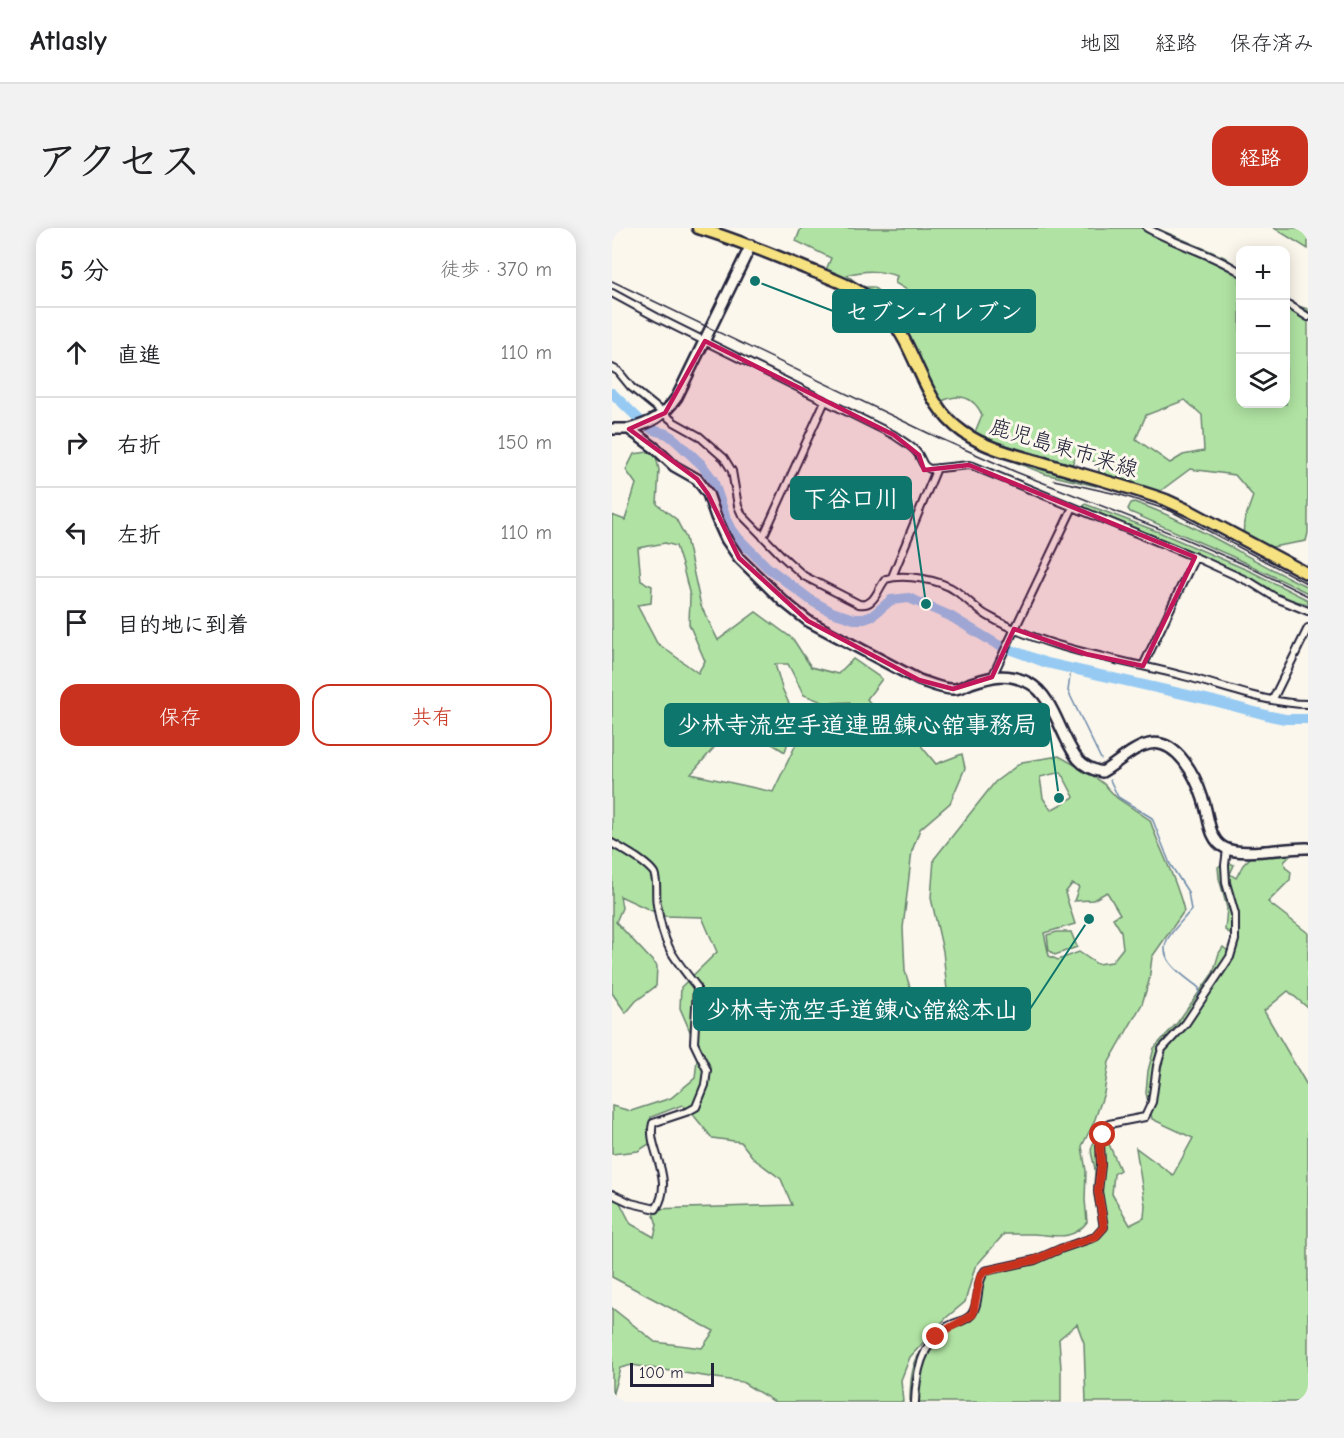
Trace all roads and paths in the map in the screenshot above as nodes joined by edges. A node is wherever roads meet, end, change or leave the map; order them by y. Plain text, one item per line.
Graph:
1 (698, 228) edge
2 (1147, 228) edge
3 (751, 245) junction
4 (1236, 270) edge
5 (612, 293) edge
6 (1290, 306) edge
7 (1308, 317) edge
8 (705, 341) junction
9 (612, 368) edge
10 (825, 401) junction
11 (665, 413) junction
12 (612, 429) edge
13 (629, 429) junction
14 (937, 468) junction
15 (1073, 507) junction
16 (763, 537) junction
17 (1195, 557) junction
18 (1308, 574) edge
19 (892, 577) junction
20 (1308, 611) edge
21 (1308, 628) edge
22 (1012, 632) junction
23 (1143, 666) junction
24 (992, 677) junction
25 (1273, 699) junction
26 (1308, 704) edge
27 (612, 843) edge
28 (1308, 848) edge
29 (1227, 849) junction
30 (612, 1194) edge
31 (915, 1402) edge

1 - 3 main road, 鹿児島東市来線
2 - 4 street
3 - 8 street
3 - 18 main road, 鹿児島東市来線
5 - 8 street
6 - 7 street
8 - 10 street
8 - 11 street
9 - 11 street
10 - 14 street
10 - 16 street
11 - 13 street
11 - 16 street
12 - 13 street
13 - 24 street
14 - 15 street
14 - 19 street
15 - 17 street
15 - 22 street
16 - 19 street
17 - 20 street
17 - 23 street
19 - 22 street
21 - 25 street
22 - 23 street
22 - 24 street
23 - 25 street
24 - 29 street
25 - 26 street
27 - 30 street
28 - 29 street
29 - 31 street

